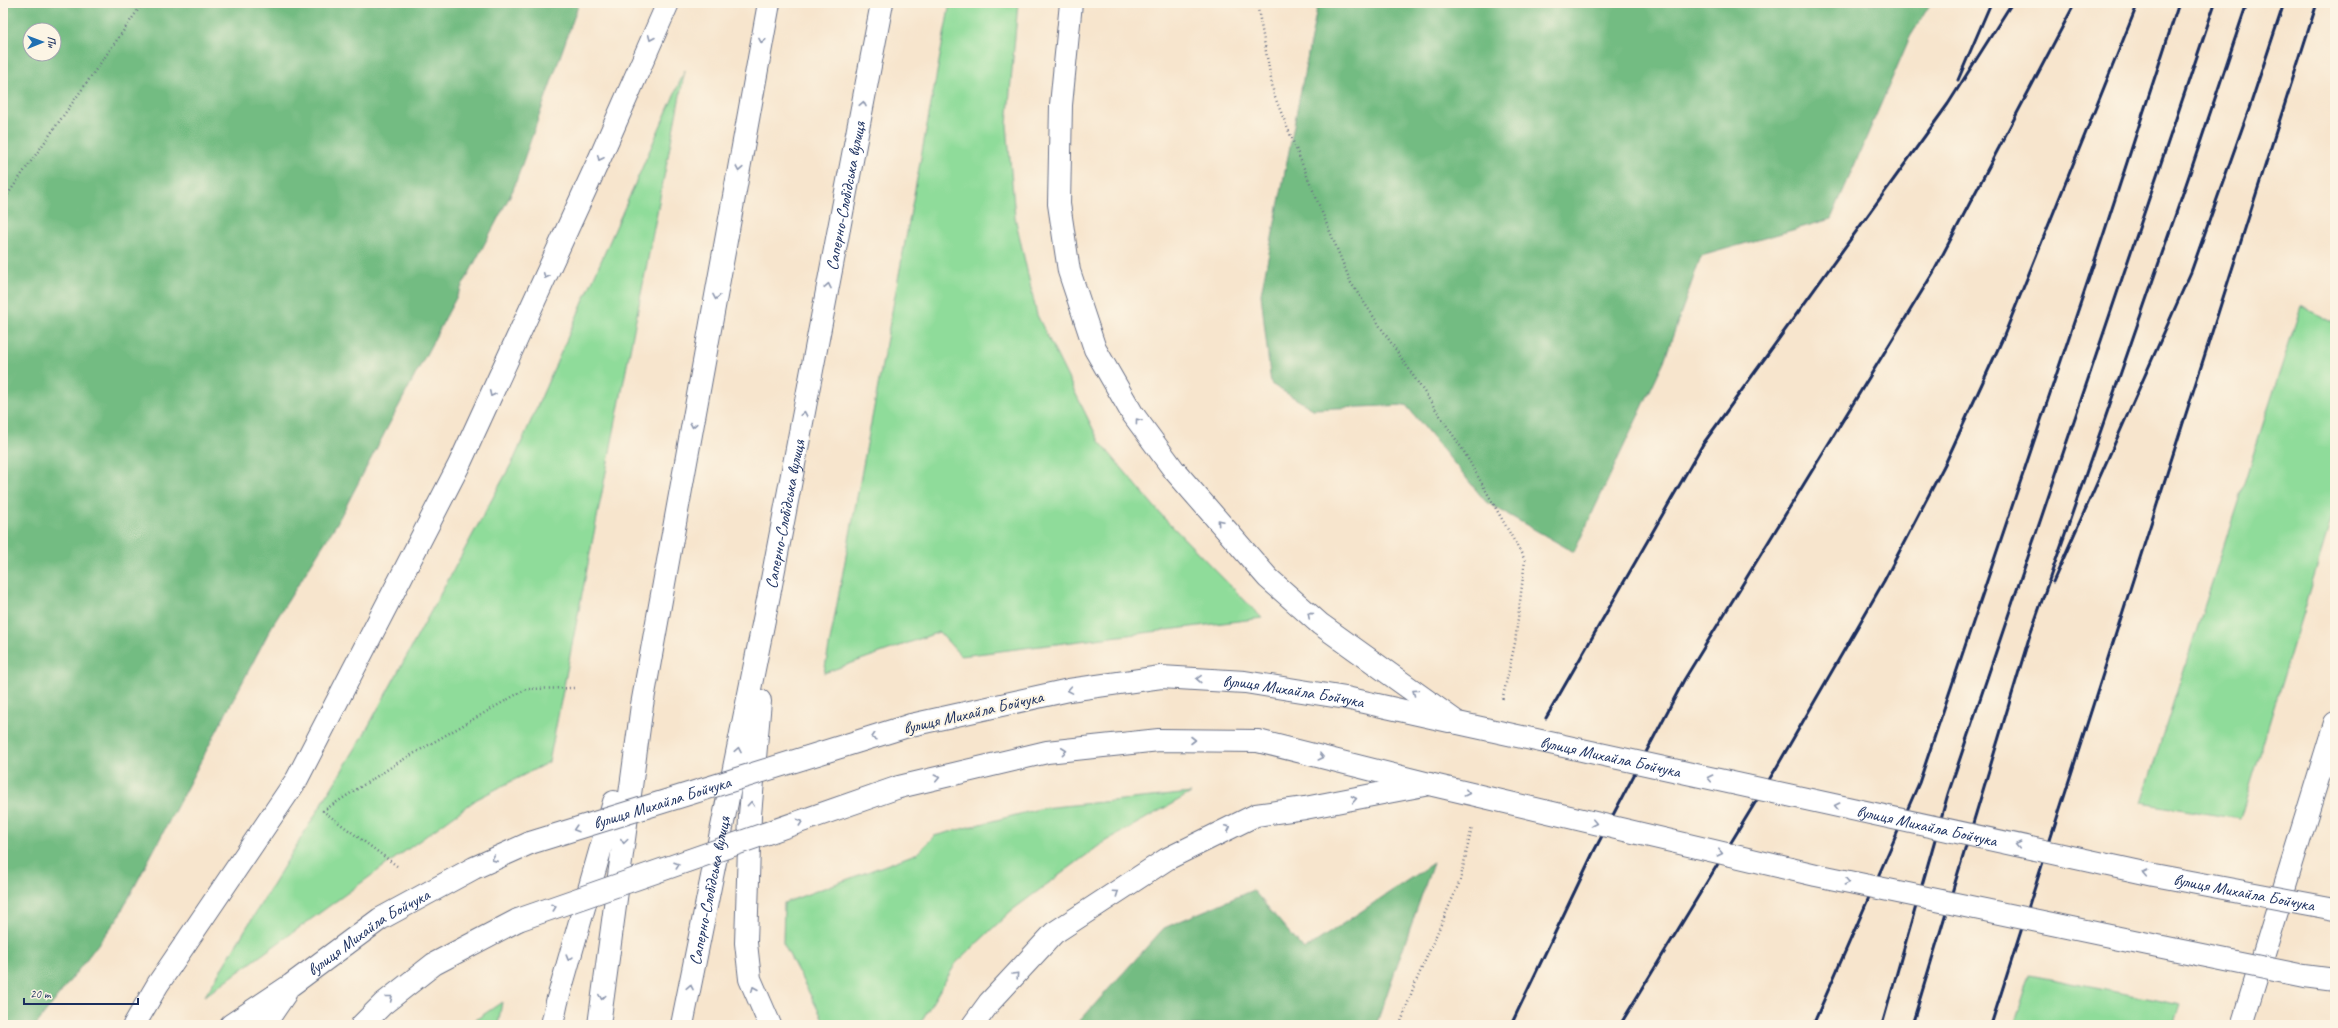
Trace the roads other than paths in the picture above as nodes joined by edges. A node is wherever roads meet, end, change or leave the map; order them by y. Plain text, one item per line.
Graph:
1 (668, 3) edge
2 (769, 3) edge
3 (882, 3) edge
4 (1071, 3) edge
5 (770, 590) junction
6 (642, 705) junction
7 (1458, 723) junction
8 (2335, 724) edge
9 (1429, 784) junction
10 (2335, 909) edge
11 (2335, 980) edge
12 (291, 985) junction
13 (134, 1025) edge
14 (231, 1025) edge
15 (264, 1025) edge
16 (362, 1025) edge
17 (552, 1025) edge
18 (598, 1025) edge
19 (682, 1025) edge
20 (770, 1025) edge
21 (974, 1025) edge
22 (2242, 1025) edge

1 -> 13 main road
2 -> 6 main road
5 -> 3 main road, Саперно-Слобідська вулиця
7 -> 4 main road
19 -> 5 main road, Саперно-Слобідська вулиця
20 -> 5 main road
6 -> 17 main road
6 -> 18 main road
10 -> 7 main road, вулиця Михайла Бойчука, bridge
7 -> 12 main road, вулиця Михайла Бойчука, bridge
8 - 22 main road
9 -> 11 main road, bridge
16 -> 9 main road, bridge
21 -> 9 main road
12 - 14 main road, вулиця Михайла Бойчука
12 - 15 main road

